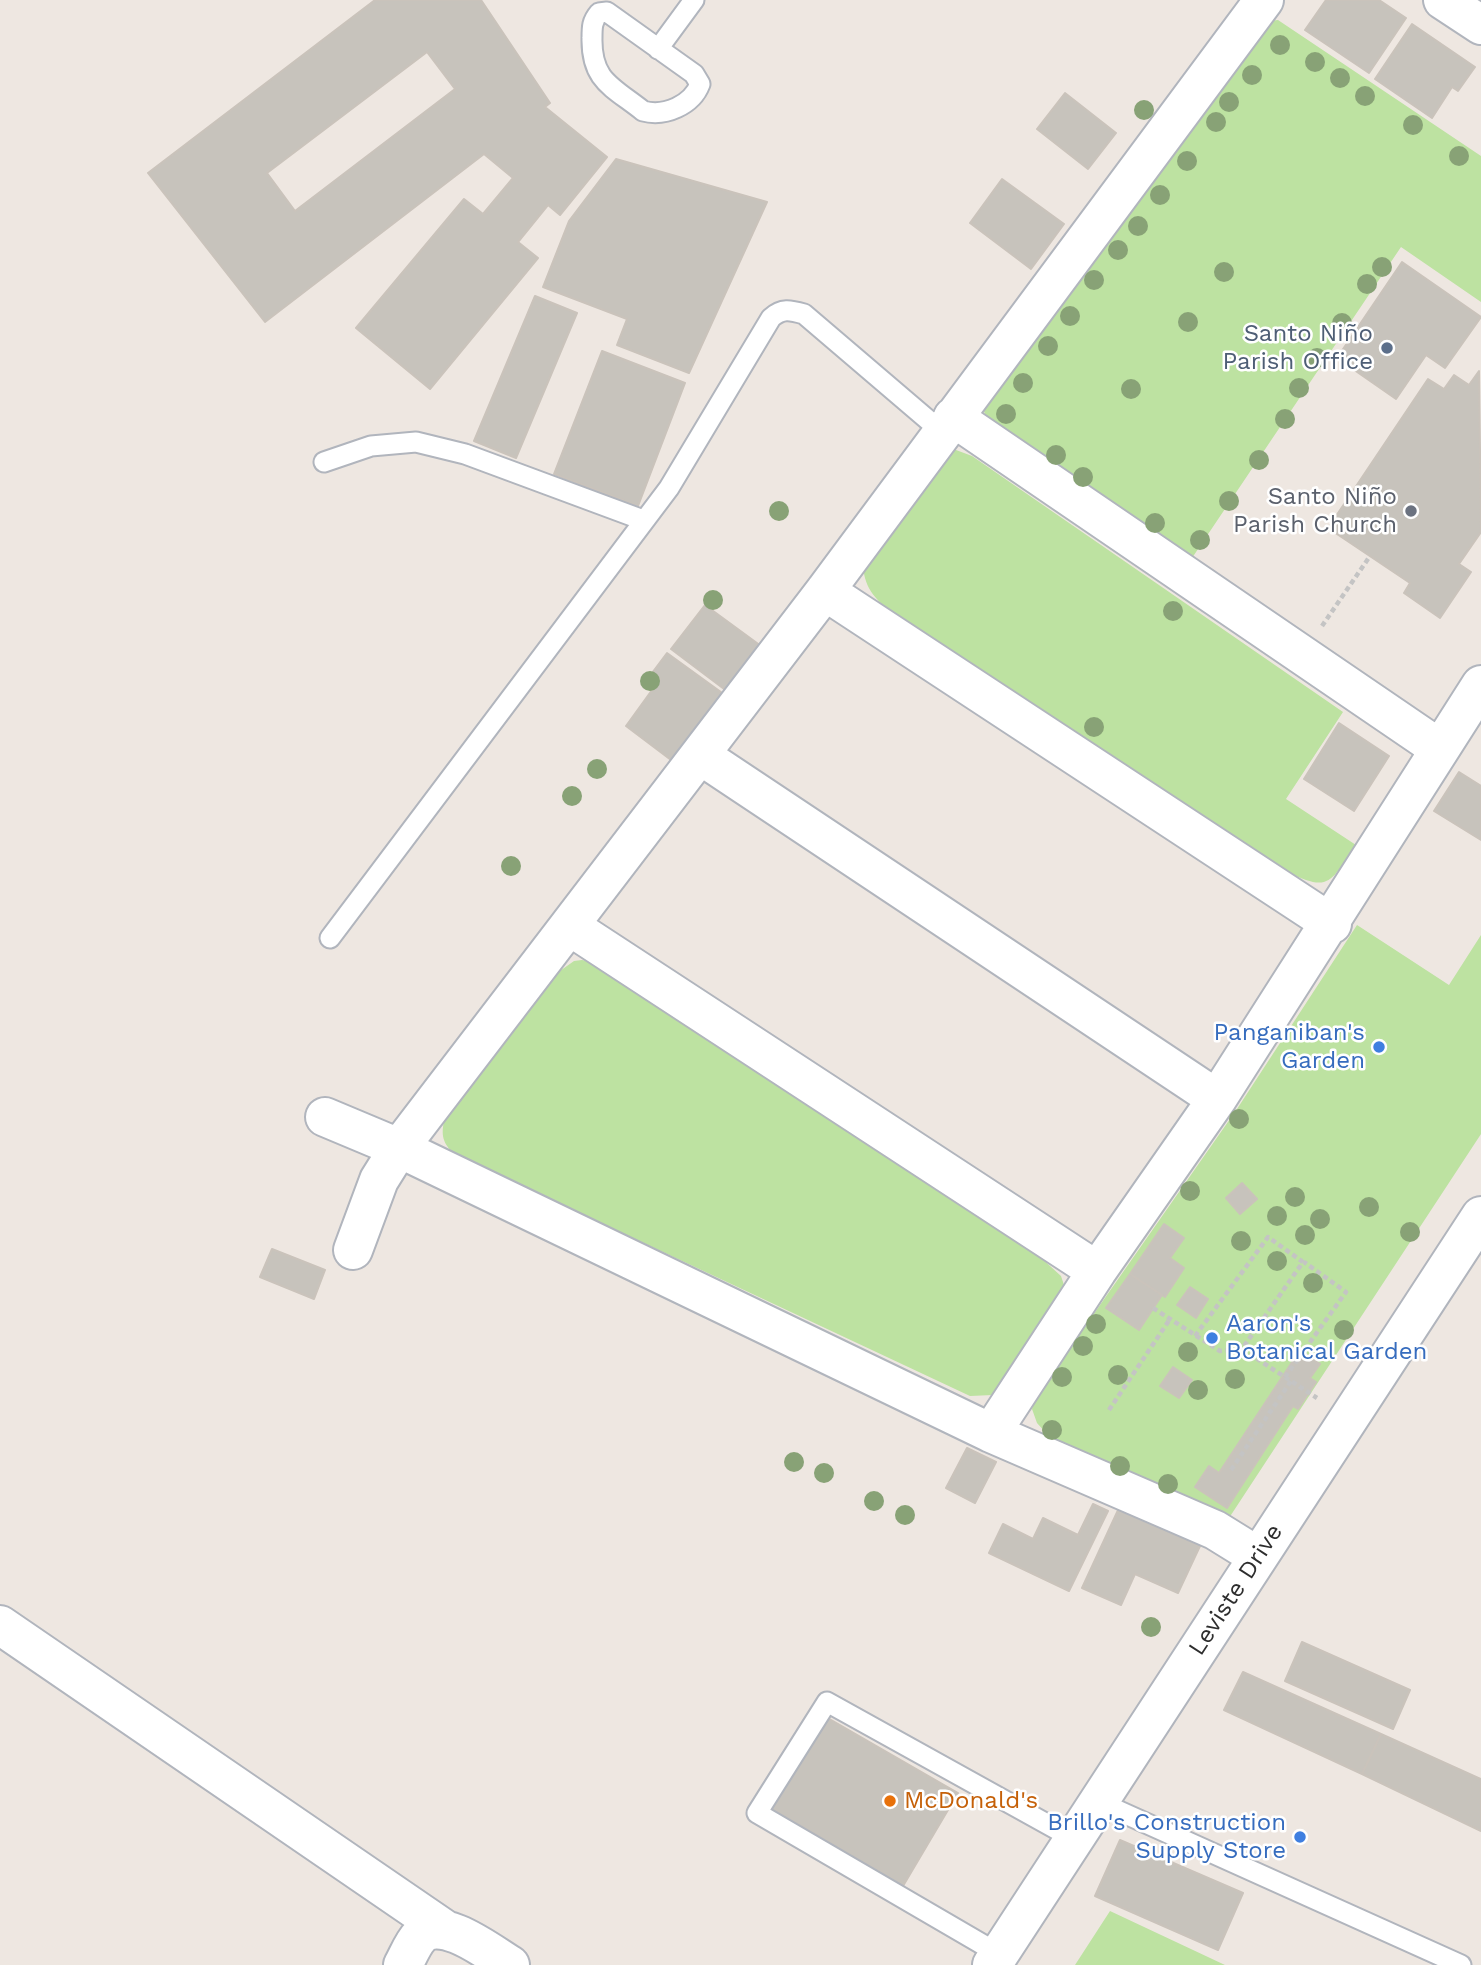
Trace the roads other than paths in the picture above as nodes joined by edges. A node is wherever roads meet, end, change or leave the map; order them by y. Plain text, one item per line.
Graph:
1 (694, 0) edge
2 (1264, 0) edge
3 (1443, 0) edge
4 (1481, 25) edge
5 (658, 49) junction
6 (947, 424) junction
7 (324, 462) dead end
8 (643, 520) junction
9 (825, 591) junction
10 (1481, 685) edge
11 (1440, 750) junction
12 (701, 755) junction
13 (1332, 924) junction
14 (570, 926) junction
15 (330, 938) dead end
16 (1217, 1099) junction
17 (325, 1117) dead end
18 (400, 1148) junction
19 (1481, 1216) edge
20 (353, 1250) dead end
21 (1097, 1271) junction
22 (991, 1433) junction
23 (1257, 1556) junction
24 (0, 1625) edge
25 (1099, 1802) junction
26 (1074, 1839) junction
27 (444, 1929) junction
28 (996, 1960) edge
29 (403, 1965) edge
30 (510, 1965) edge
31 (1461, 1965) edge

1 - 5 lane
2 - 6 street
3 - 4 street
5 - 5 lane
6 - 8 lane
6 - 9 street
6 - 11 street
7 - 8 lane
8 - 15 lane
9 - 12 street
9 - 13 street
10 - 11 street
11 - 13 street
12 - 14 street
12 - 16 street
13 - 16 street
14 - 18 street
14 - 21 street
16 - 21 street
17 - 18 street
18 - 20 street
18 - 22 street
19 - 23 street, Leviste Drive
21 - 22 street
22 - 23 street
23 - 25 street, Leviste Drive
24 - 27 street
25 - 26 street, Leviste Drive
25 - 31 lane
26 - 28 street, Leviste Drive
26 - 28 lane
27 - 29 street
27 - 30 street

